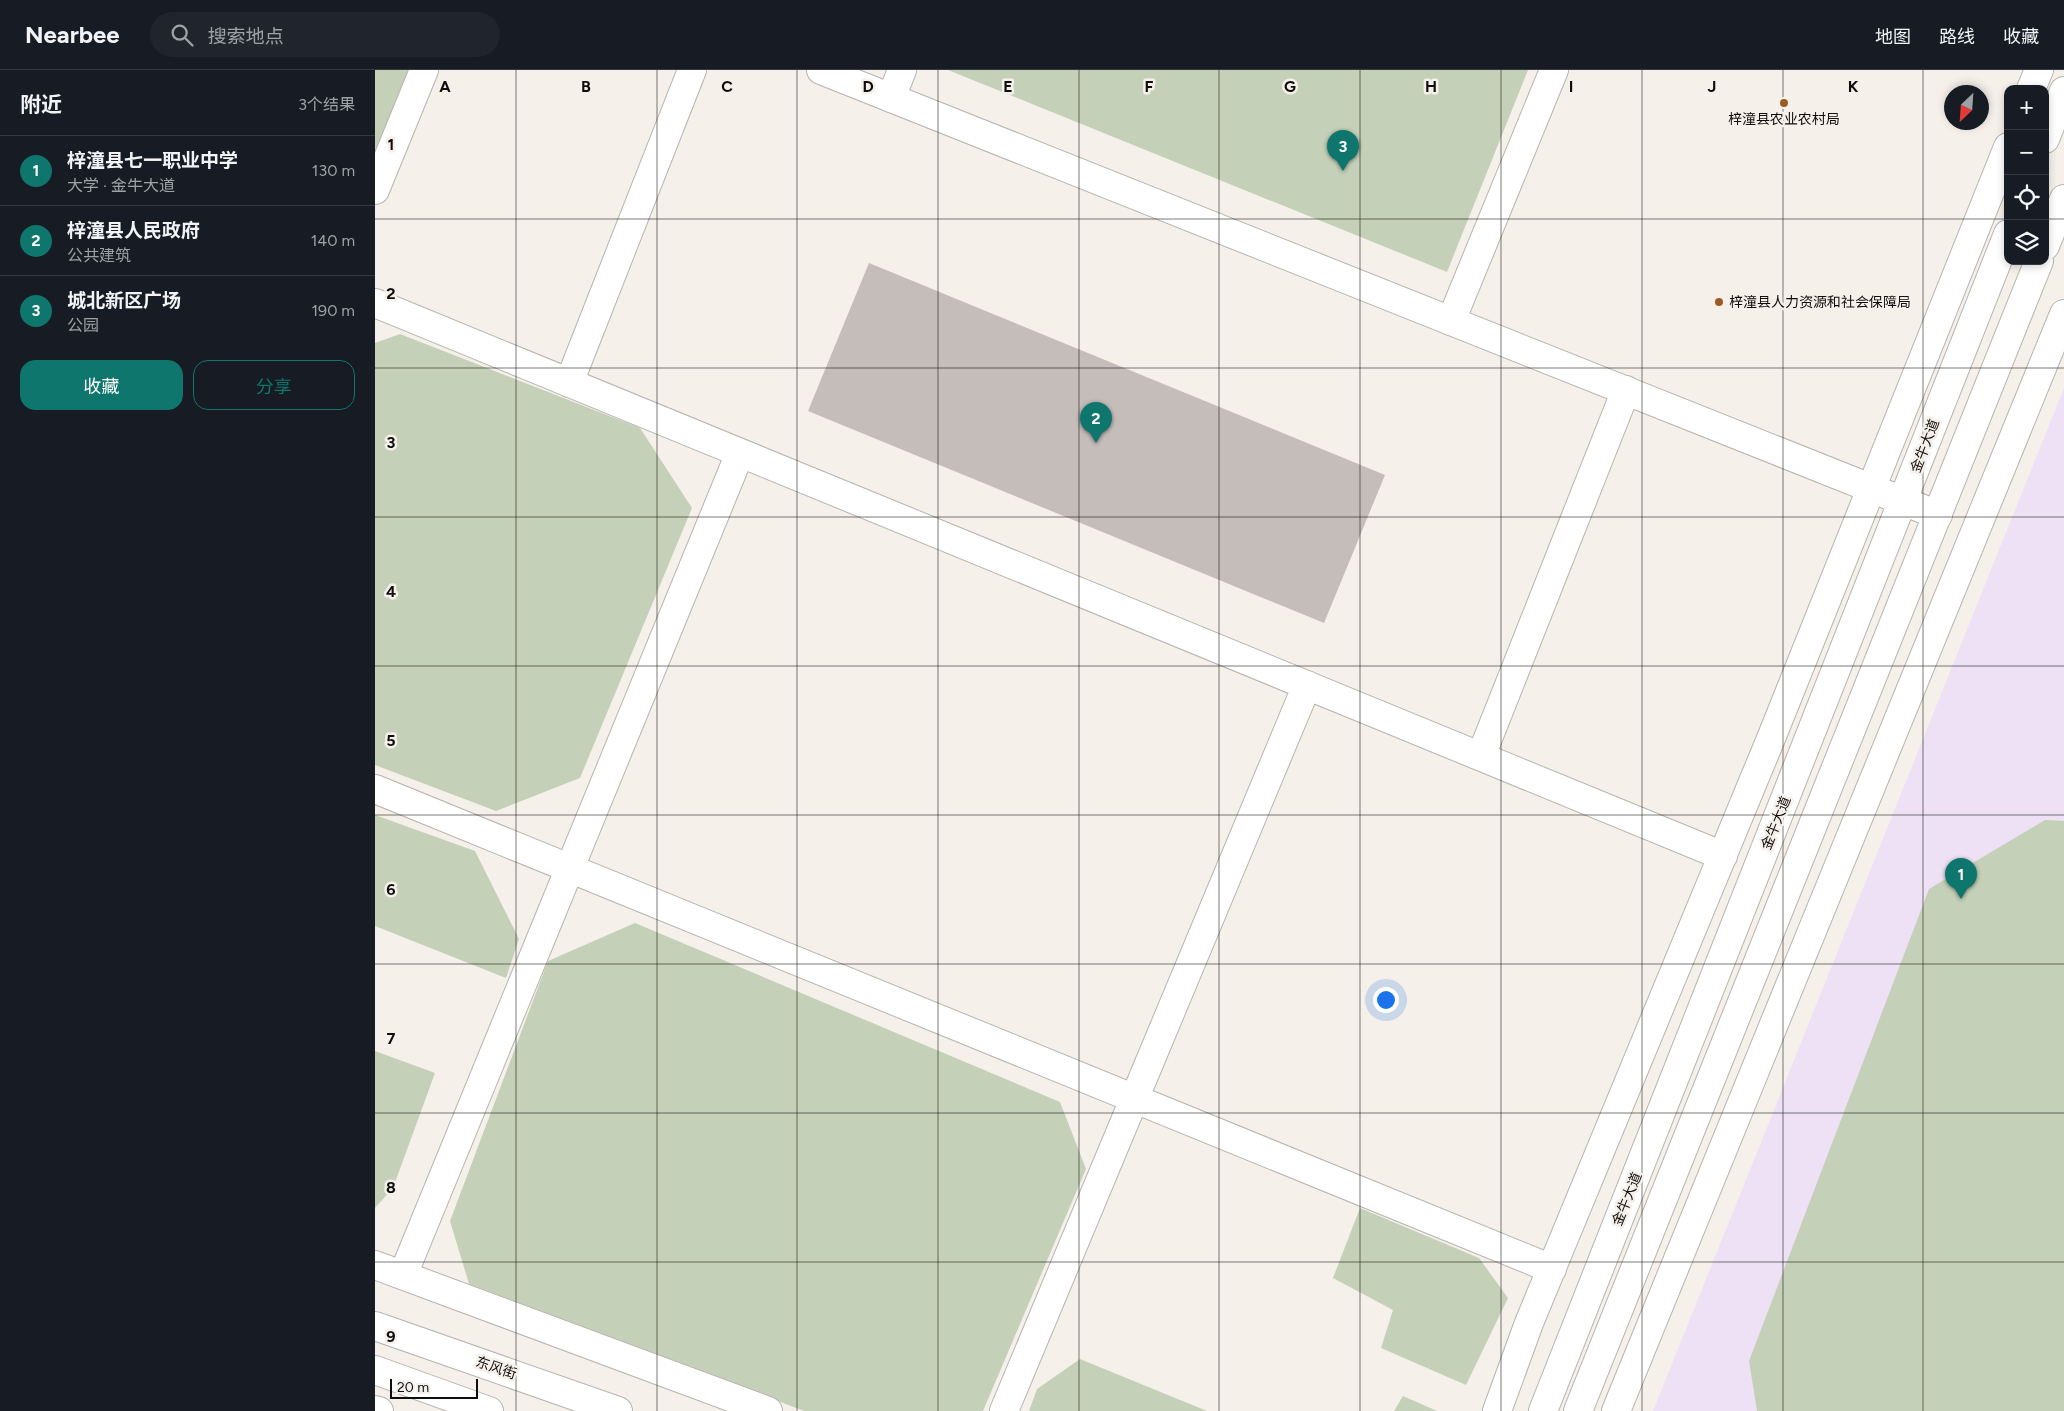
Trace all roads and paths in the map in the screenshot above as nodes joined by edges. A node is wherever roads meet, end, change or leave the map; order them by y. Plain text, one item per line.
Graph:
1 (424, 70) edge
2 (692, 70) edge
3 (821, 70) edge
4 (902, 70) edge
5 (1554, 70) edge
6 (2039, 70) edge
7 (2033, 85) edge
8 (2064, 91) edge
9 (891, 98) junction
10 (2048, 130) edge
11 (2004, 157) edge
12 (375, 190) edge
13 (2064, 199) edge
14 (2049, 236) edge
15 (2004, 244) edge
16 (2037, 265) edge
17 (375, 303) edge
18 (2064, 314) edge
19 (1451, 321) junction
20 (569, 383) junction
21 (1626, 390) junction
22 (741, 453) junction
23 (1871, 488) junction
24 (1903, 501) junction
25 (1938, 515) junction
26 (1307, 685) junction
27 (1481, 756) junction
28 (375, 790) edge
29 (1723, 856) junction
30 (570, 869) junction
31 (1134, 1099) junction
32 (375, 1265) edge
33 (1552, 1269) junction
34 (403, 1275) junction
35 (375, 1326) edge
36 (375, 1370) edge
37 (375, 1410) edge
38 (379, 1411) edge
39 (489, 1411) edge
40 (618, 1411) edge
41 (767, 1411) edge
42 (1004, 1411) edge
43 (1497, 1411) edge
44 (1543, 1411) edge
45 (1579, 1411) edge
46 (1616, 1411) edge

1 - 12 street
2 - 20 street
3 - 9 street
4 - 9 street
5 - 19 street
6 - 7 street
8 - 10 street
9 - 19 street
11 - 23 street
13 - 14 street
15 - 24 street, 金牛大道
16 - 25 street
17 - 20 street
18 - 46 street
19 - 21 street
20 - 22 street
21 - 23 street
21 - 27 street
22 - 26 street
22 - 30 street
23 - 24 street
23 - 29 street
24 - 25 street
24 - 44 street, 金牛大道
25 - 45 street
26 - 27 street
26 - 31 street
27 - 29 street
28 - 30 street
29 - 33 street
30 - 31 street
30 - 34 street
31 - 33 street
31 - 42 street
32 - 34 street
33 - 43 street
34 - 41 street
35 - 40 street, 东风街
36 - 39 street
37 - 38 street

